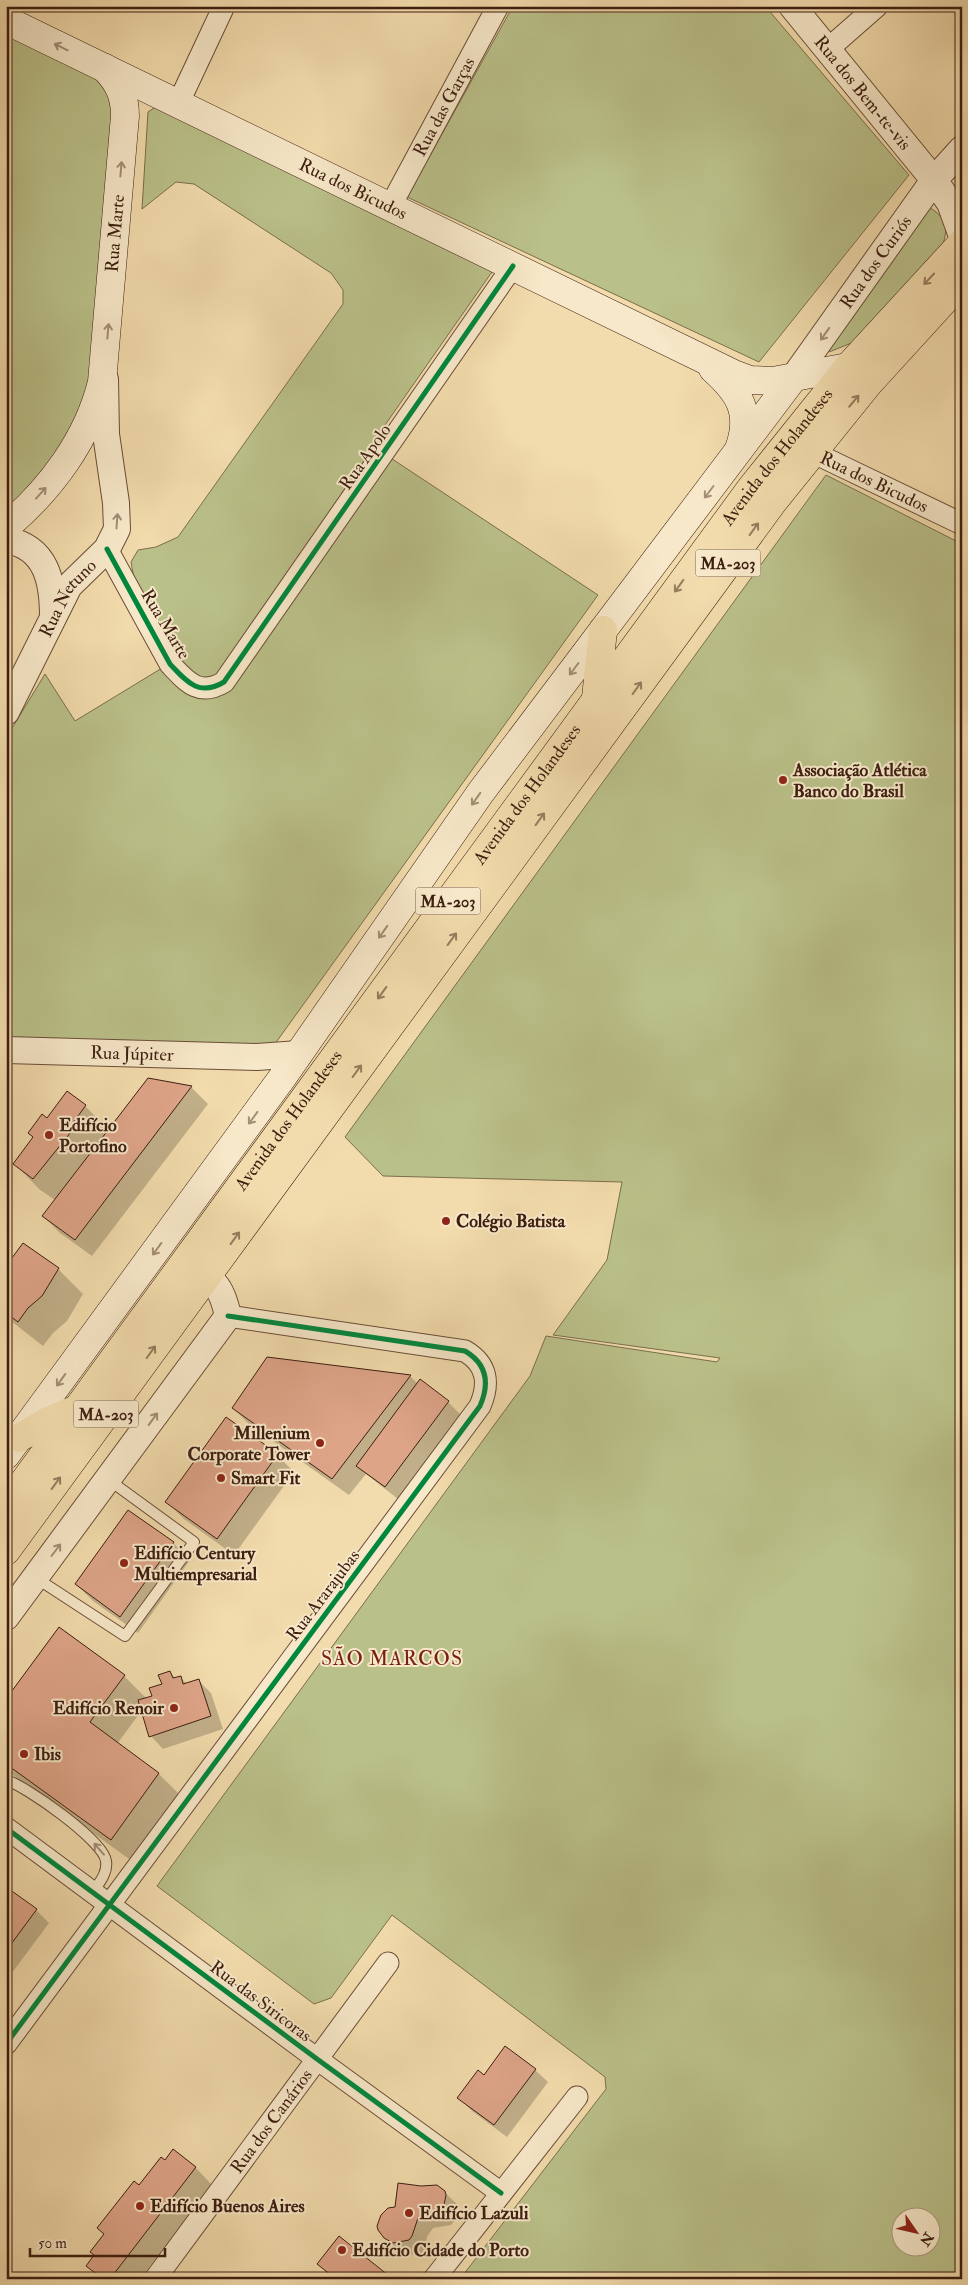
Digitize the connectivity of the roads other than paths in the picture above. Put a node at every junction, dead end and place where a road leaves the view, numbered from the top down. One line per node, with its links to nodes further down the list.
1 (224, 6): 8 (street)
2 (498, 6): 13 (street, Rua das Garças)
3 (792, 6): 6 (street, Rua dos Bem-te-vis)
4 (877, 6): 6 (street)
5 (6, 20): 7 (main road, Rua dos Bicudos, one-way to 5)
6 (828, 49): 11 (street, Rua dos Bem-te-vis)
7 (105, 68): 8 (main road, Rua dos Bicudos); 9 (main road, Rua Marte)
8 (167, 98): 9 (main road); 13 (main road, Rua dos Bicudos)
9 (125, 116): 19 (main road, Rua Marte, one-way to 9)
10 (962, 149): 11 (street, Rua dos Curiós)
11 (934, 180): 12 (street, Rua dos Bem-te-vis); 14 (street, Rua dos Bem-te-vis); 21 (street, Rua dos Curiós, one-way to 21)
12 (962, 194)
13 (390, 207): 16 (main road, Rua dos Bicudos)
14 (962, 236)
15 (962, 244): 20 (main road, Avenida dos Holandeses / MA-203, one-way to 20)
16 (513, 266): 18 (main road, Rua dos Bicudos); 32 (street, Rua Apolo)
17 (962, 281): 22 (main road, Avenida dos Holandeses / MA-203, one-way to 17)
18 (701, 358): 21 (main road, Rua dos Bicudos); 23 (main road, Rua dos Bicudos)
19 (105, 366): 25 (main road, Rua Marte, one-way to 19); 27 (street, Rua Netuno, one-way to 19)
20 (848, 367): 21 (main road, Rua dos Bicudos); 33 (main road, Avenida dos Holandeses / MA-203, one-way to 33)
21 (794, 377): 23 (main road, Avenida dos Holandeses)
22 (812, 452): 24 (street, Rua dos Bicudos); 40 (main road, Avenida dos Holandeses / MA-203, one-way to 22)
23 (738, 453): 31 (main road, Avenida dos Holandeses, one-way to 31)
24 (962, 524)
25 (6, 527)
26 (6, 540): 28 (street)
27 (107, 549): 29 (street, Rua Netuno); 32 (street, Rua Marte)
28 (35, 555): 29 (street); 30 (street)
29 (88, 567): 30 (street, Rua Netuno)
30 (53, 618): 34 (street, Rua Netuno)
31 (603, 630): 33 (main road); 36 (main road, Avenida dos Holandeses, one-way to 36)
32 (238, 662)
33 (596, 699): 39 (main road, Avenida dos Holandeses / MA-203, one-way to 39)
34 (6, 712)
35 (6, 1050): 37 (street, Rua Júpiter)
36 (299, 1054): 37 (street, Rua Júpiter); 38 (main road, Avenida dos Holandeses)
37 (257, 1057): 38 (street)
38 (282, 1078): 39 (street); 45 (main road, Avenida dos Holandeses, one-way to 45)
39 (301, 1104): 40 (street); 41 (main road, Avenida dos Holandeses / MA-203)
40 (328, 1110): 42 (main road, Avenida dos Holandeses / MA-203, one-way to 40)
41 (179, 1270): 42 (street); 44 (main road, Avenida dos Holandeses / MA-203)
42 (206, 1277): 43 (street); 48 (main road, Avenida dos Holandeses / MA-203, one-way to 42)
43 (228, 1316): 46 (street, one-way to 43); 53 (street, Rua Ararajubas)
44 (78, 1408): 45 (main road); 47 (main road, Avenida dos Holandeses / MA-203)
45 (13, 1447)
46 (108, 1480): 49 (street, one-way to 46); 49 (lane)
47 (6, 1506)
48 (6, 1551)
49 (36, 1578): 50 (street)
50 (6, 1617)
51 (6, 1780): 53 (lane, one-way to 51)
52 (6, 1828): 53 (street, Rua das Siricoras)
53 (101, 1899): 55 (street, Rua Ararajubas); 56 (street, Rua das Siricoras)
54 (388, 1963): 56 (street, Rua dos Canários)
55 (6, 2044)
56 (317, 2059): 58 (street, Rua das Siricoras); 59 (street, Rua dos Canários)
57 (576, 2097): 58 (street)
58 (501, 2193): 60 (street)
59 (155, 2279)
60 (434, 2279)

